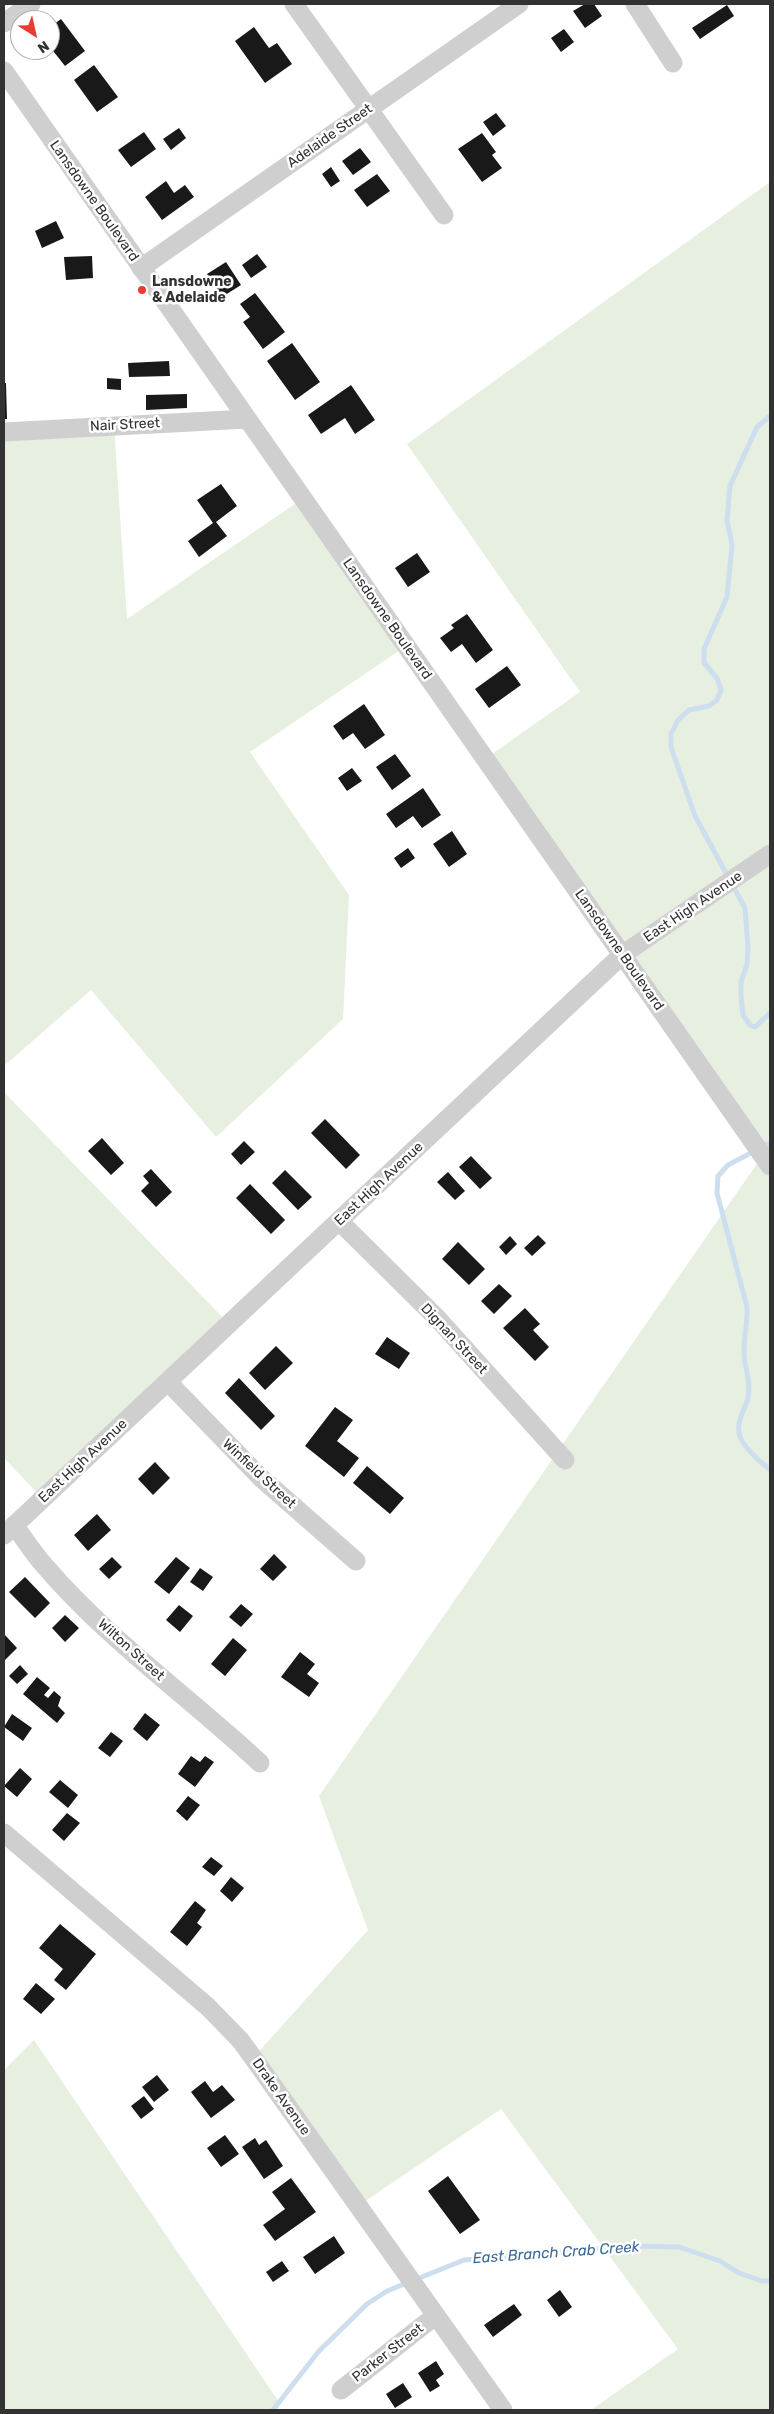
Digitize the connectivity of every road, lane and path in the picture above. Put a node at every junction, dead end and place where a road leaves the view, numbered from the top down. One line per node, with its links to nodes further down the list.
1 (31, 4): 5 (street)
2 (294, 4): 8 (street)
3 (519, 4): 8 (street, Adelaide Street)
4 (635, 4): 6 (street)
5 (4, 23)
6 (673, 63)
7 (4, 72): 10 (street, Lansdowne Boulevard)
8 (368, 110): 9 (street); 10 (street, Adelaide Street)
9 (444, 215)
10 (141, 268): 11 (street, Lansdowne Boulevard)
11 (247, 419): 12 (street, Nair Street); 14 (street, Lansdowne Boulevard)
12 (4, 432)
13 (770, 854): 14 (street, East High Avenue)
14 (622, 955): 15 (street, Lansdowne Boulevard); 16 (street, East High Avenue)
15 (770, 1166)
16 (339, 1221): 17 (street, East High Avenue); 18 (street, Dignan Street)
17 (168, 1382): 19 (street, East High Avenue); 20 (street, Winfield Street)
18 (565, 1460)
19 (9, 1530): 21 (street, Wilton Street)
20 (356, 1561)
21 (260, 1763)
22 (4, 1833): 23 (street, Drake Avenue)
23 (431, 2311): 24 (street, Parker Street); 25 (street, Drake Avenue)
24 (342, 2390)
25 (503, 2410)

